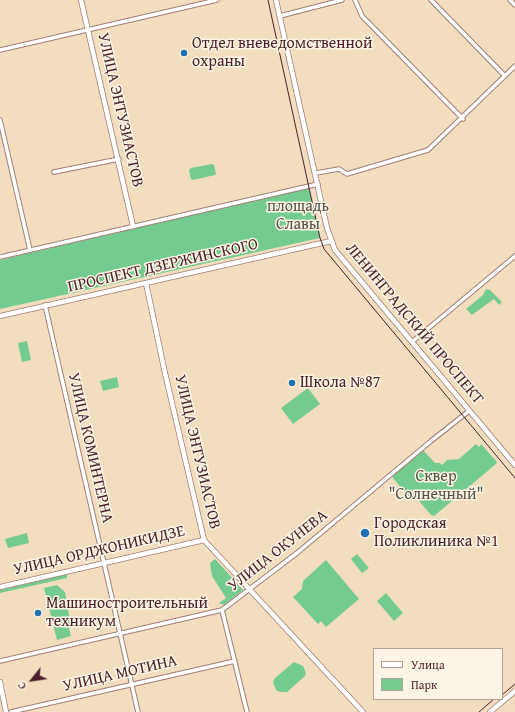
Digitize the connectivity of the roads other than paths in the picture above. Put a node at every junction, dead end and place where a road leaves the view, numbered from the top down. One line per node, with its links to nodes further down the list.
1 (81, 0): 8 (street, УЛИЦА ЭНТУЗИАСТОВ)
2 (217, 0): 8 (street)
3 (276, 0): 7 (street, ЛЕНИНГРАДСКИЙ ПРОСПЕКТ)
4 (342, 0): 7 (street)
5 (355, 0): 12 (street)
6 (431, 0): 11 (street)
7 (280, 16): 16 (street, ЛЕНИНГРАДСКИЙ ПРОСПЕКТ)
8 (88, 30): 9 (street); 14 (street, УЛИЦА ЭНТУЗИАСТОВ)
9 (0, 50)
10 (515, 66): 11 (street)
11 (505, 76): 12 (street)
12 (462, 119): 16 (street)
13 (0, 120): 20 (street)
14 (119, 159): 15 (street); 18 (street, УЛИЦА ЭНТУЗИАСТОВ)
15 (54, 172)
16 (316, 172): 17 (street, ЛЕНИНГРАДСКИЙ ПРОСПЕКТ)
17 (318, 184): 18 (street); 19 (street, ЛЕНИНГРАДСКИЙ ПРОСПЕКТ)
18 (133, 226): 20 (street)
19 (331, 241): 23 (street, ПРОСПЕКТ ДЗЕРЖИНСКОГО); 26 (street, ЛЕНИНГРАДСКИЙ ПРОСПЕКТ)
20 (30, 250): 22 (street)
21 (515, 256): 26 (street)
22 (0, 257)
23 (146, 283): 24 (street, ПРОСПЕКТ ДЗЕРЖИНСКОГО); 29 (street, УЛИЦА ЭНТУЗИАСТОВ)
24 (45, 306): 25 (street, ПРОСПЕКТ ДЗЕРЖИНСКОГО); 30 (street, УЛИЦА КОМИНТЕРНА)
25 (0, 316)
26 (412, 342): 27 (street, ЛЕНИНГРАДСКИЙ ПРОСПЕКТ)
27 (469, 411): 28 (street, ЛЕНИНГРАДСКИЙ ПРОСПЕКТ); 32 (street, УЛИЦА ОКУНЕВА)
28 (515, 465)
29 (204, 540): 30 (street, УЛИЦА ОРДЖОНИКИДЗЕ); 32 (street, УЛИЦА ЭНТУЗИАСТОВ)
30 (103, 564): 31 (street, УЛИЦА ОРДЖОНИКИДЗЕ); 34 (street, УЛИЦА КОМИНТЕРНА)
31 (0, 587)
32 (250, 590): 33 (street, УЛИЦА ОКУНЕВА); 44 (street, УЛИЦА ЭНТУЗИАСТОВ)
33 (222, 610): 34 (street, УЛИЦА ОКУНЕВА); 36 (street)
34 (119, 633): 35 (street, УЛИЦА ОКУНЕВА); 38 (street, УЛИЦА КОМИНТЕРНА)
35 (0, 661)
36 (235, 661): 38 (street, УЛИЦА МОТИНА); 43 (street)
37 (0, 682): 40 (street)
38 (131, 684): 41 (street, УЛИЦА МОТИНА); 42 (street, УЛИЦА КОМИНТЕРНА)
39 (515, 692): 45 (street)
40 (6, 712)
41 (11, 712)
42 (138, 712)
43 (246, 712)
44 (363, 712)
45 (490, 712)

